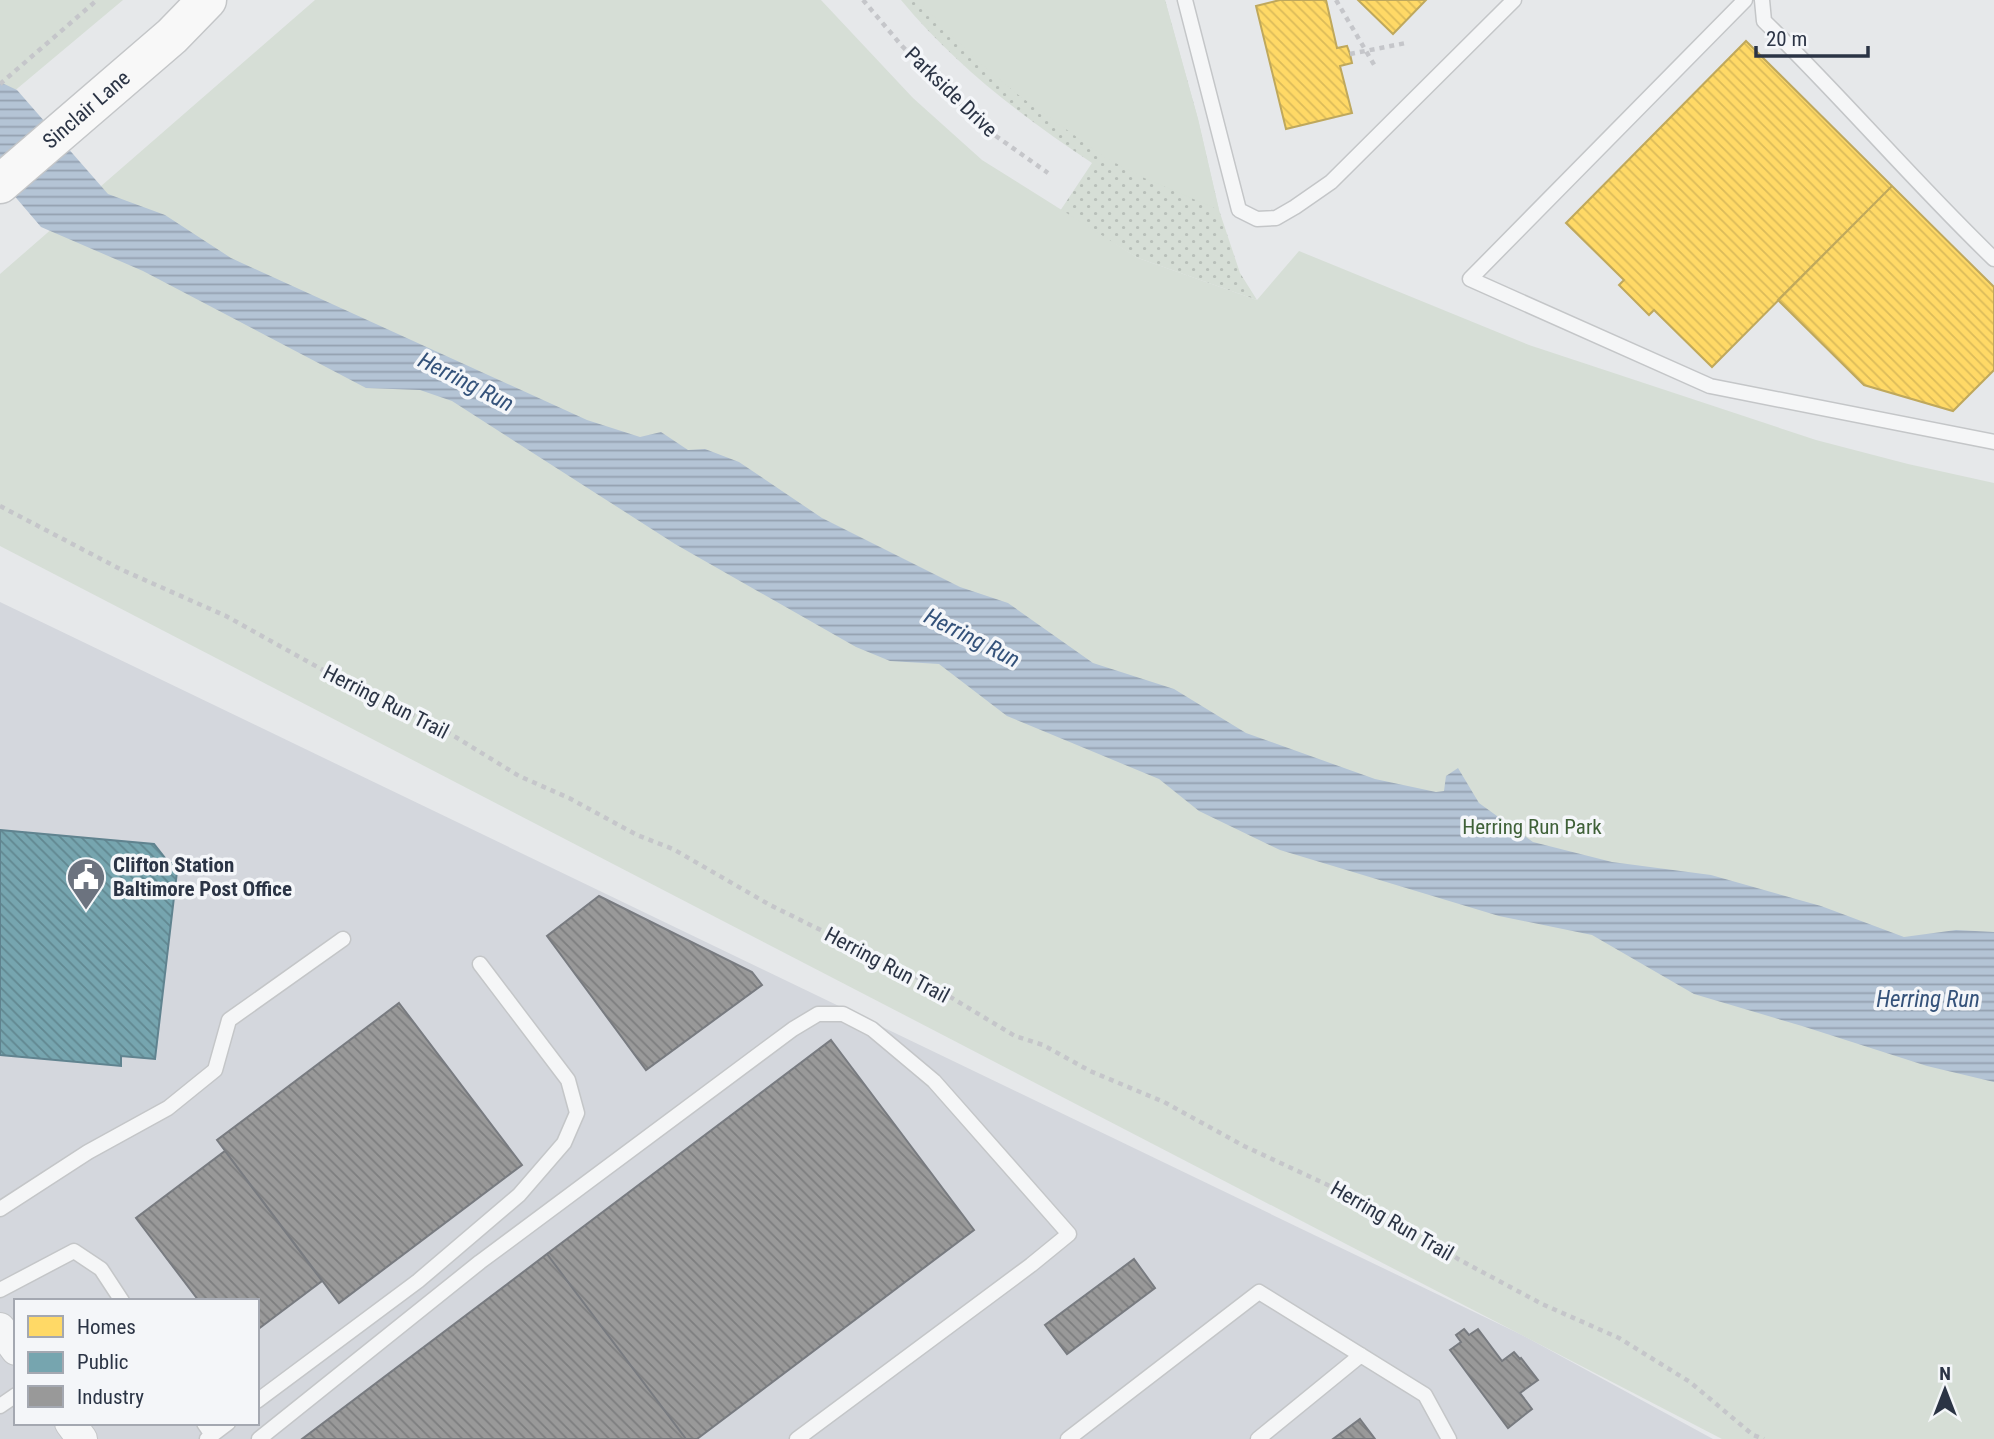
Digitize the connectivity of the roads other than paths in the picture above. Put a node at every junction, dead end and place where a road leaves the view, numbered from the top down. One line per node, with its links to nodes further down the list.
1 (207, 0): 7 (main road, Sinclair Lane)
2 (227, 0): 7 (main road, Sinclair Lane)
3 (1185, 0): 4 (lane)
4 (1514, 0)
5 (1745, 0): 10 (lane)
6 (1762, 0): 9 (lane)
7 (172, 36): 8 (main road, Sinclair Lane)
8 (0, 184)
9 (1994, 259)
10 (1994, 442)
11 (344, 939): 13 (lane)
12 (480, 964): 19 (lane)
13 (0, 1209)
14 (0, 1290): 15 (lane)
15 (121, 1299)
16 (0, 1328): 17 (street)
17 (14, 1347)
18 (1361, 1355): 24 (lane); 25 (lane); 26 (lane)
19 (259, 1400)
20 (224, 1425): 21 (lane)
21 (207, 1433)
22 (258, 1439): 23 (lane)
23 (797, 1439)
24 (1068, 1439)
25 (1258, 1439)
26 (1449, 1439)

